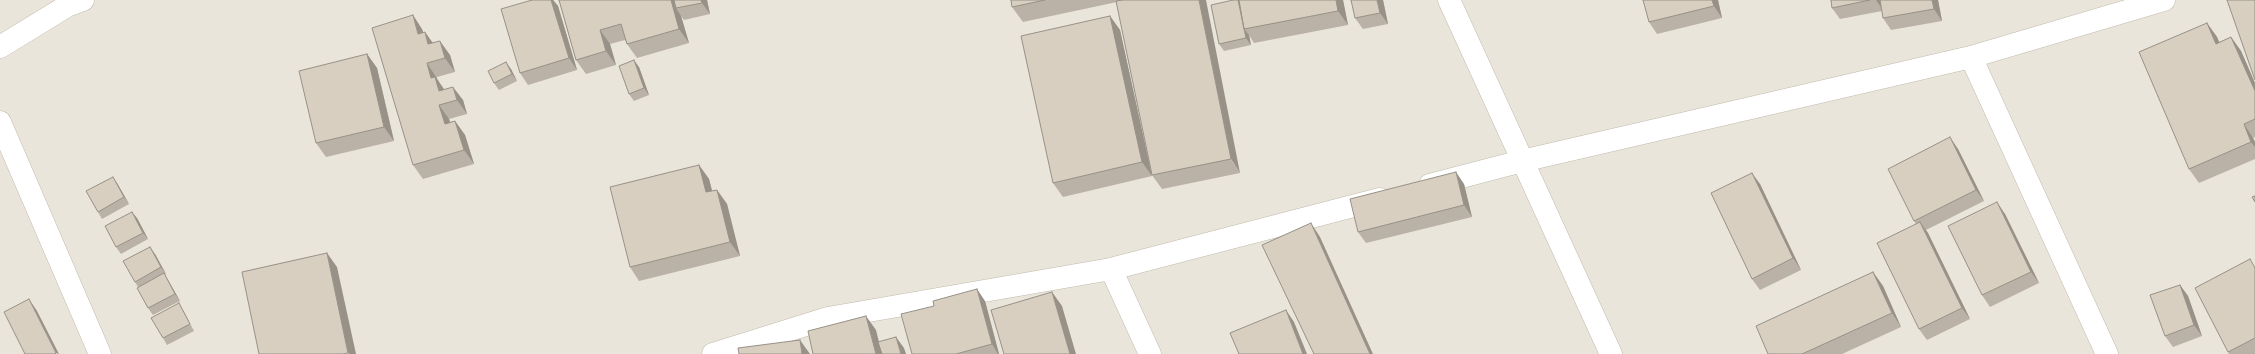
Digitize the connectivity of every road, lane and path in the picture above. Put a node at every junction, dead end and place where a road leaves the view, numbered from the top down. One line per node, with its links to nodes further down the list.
1 (83, 0): 4 (street)
2 (1449, 0): 7 (street)
3 (2164, 0): 5 (street)
4 (0, 47)
5 (1971, 57): 7 (street); 13 (street)
6 (0, 122): 9 (street)
7 (1522, 161): 8 (street); 12 (street)
8 (1111, 269): 10 (street); 11 (street)
9 (100, 354)
10 (713, 354)
11 (1150, 354)
12 (1611, 354)
13 (2107, 354)

